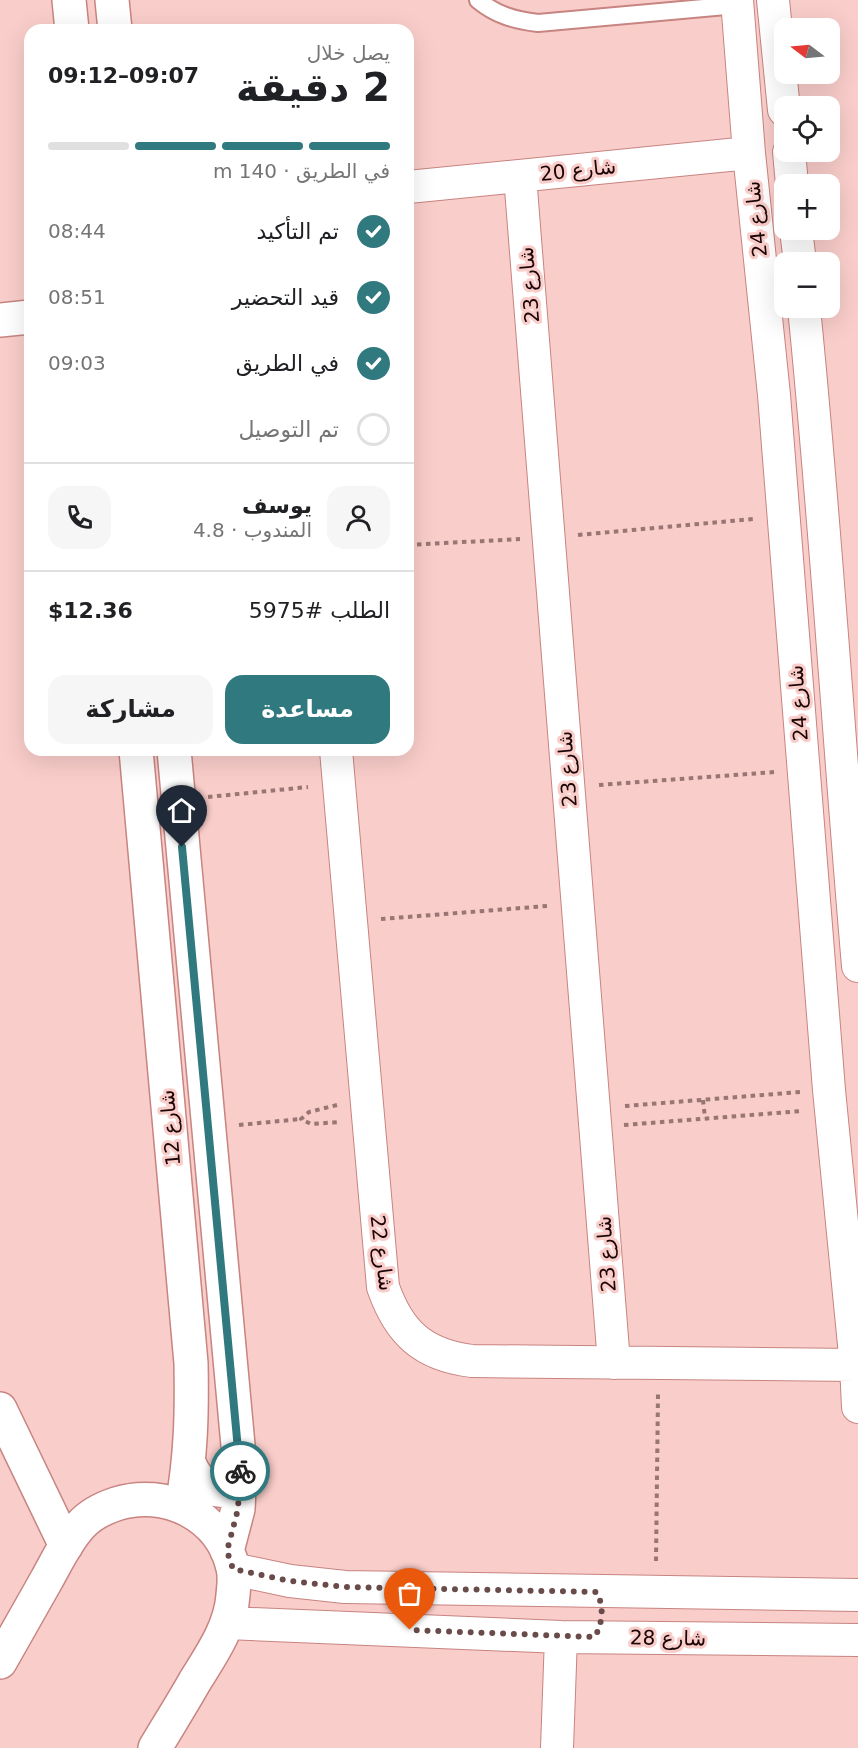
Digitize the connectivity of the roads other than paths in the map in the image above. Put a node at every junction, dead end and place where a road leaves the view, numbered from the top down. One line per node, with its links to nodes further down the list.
1 (69, 0): 6 (street)
2 (112, 0): 7 (street)
3 (478, 0): 5 (lane)
4 (773, 0): 8 (street)
5 (737, 2): 9 (street, شارع 24)
6 (71, 24)
7 (114, 24)
8 (783, 96)
9 (749, 153): 10 (street, شارع 20); 16 (street, شارع 24)
10 (520, 176): 11 (street, شارع 20); 23 (street, شارع 23)
11 (414, 186)
12 (24, 318): 14 (street)
13 (805, 318): 15 (street, شارع 24)
14 (0, 320)
15 (813, 391): 16 (street); 20 (street, شارع 24)
16 (774, 395): 21 (street, شارع 24)
17 (137, 756): 27 (street, شارع 12)
18 (174, 756): 28 (street, شارع 12)
19 (337, 756): 23 (street, شارع 22)
20 (841, 768): 21 (street); 22 (street, شارع 24)
21 (803, 770): 24 (street, شارع 24)
22 (858, 966)
23 (614, 1363): 24 (street, شارع 22)
24 (856, 1365): 25 (street, شارع 24)
25 (858, 1407)
26 (0, 1409): 30 (street)
27 (190, 1465): 28 (street); 29 (street, شارع 12)
28 (240, 1488): 31 (street, شارع 12)
29 (182, 1506): 30 (street); 31 (street)
30 (66, 1545): 40 (street)
31 (230, 1560): 32 (street); 35 (street, شارع 12)
32 (527, 1591): 33 (street); 36 (street)
33 (597, 1592): 34 (street); 38 (street)
34 (858, 1595)
35 (227, 1623): 36 (street, شارع 28); 41 (street, شارع 12)
36 (524, 1634): 37 (street, شارع 28)
37 (561, 1637): 38 (street, شارع 28); 42 (street)
38 (595, 1637): 39 (street, شارع 28)
39 (858, 1640)
40 (0, 1662)
41 (155, 1748)
42 (557, 1748)

